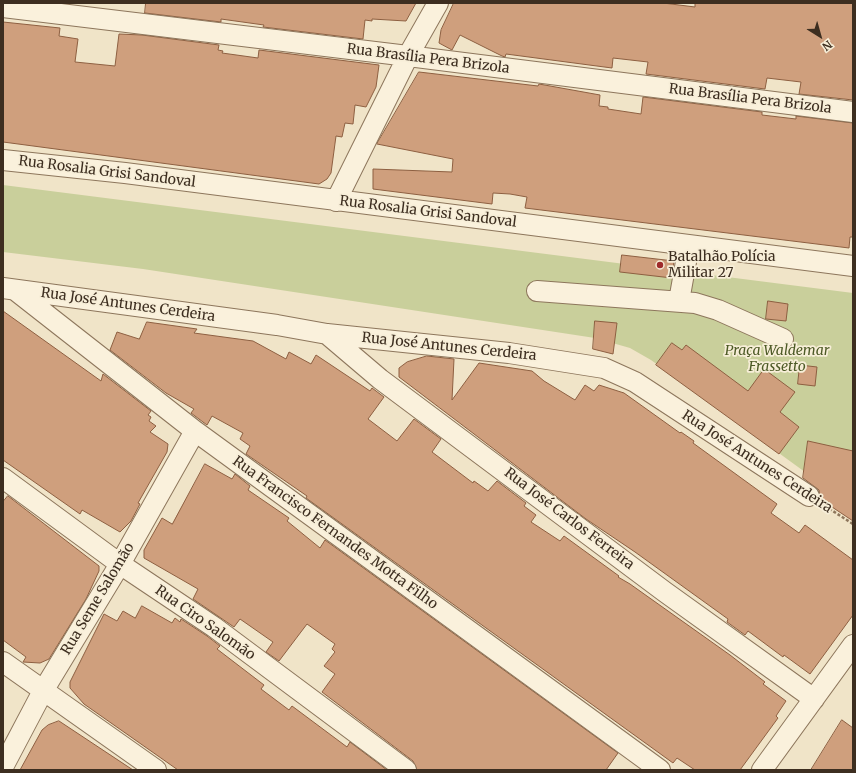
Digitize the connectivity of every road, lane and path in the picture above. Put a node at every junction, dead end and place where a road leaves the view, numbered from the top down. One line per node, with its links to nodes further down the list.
1 (438, 3): 3 (street)
2 (3, 7): 3 (street, Rua Brasília Pera Brizola)
3 (408, 56): 4 (street, Rua Brasília Pera Brizola); 6 (street)
4 (853, 112)
5 (3, 160): 6 (street, Rua Rosalia Grisi Sandoval)
6 (336, 201): 7 (street, Rua Rosalia Grisi Sandoval)
7 (689, 245): 8 (street, Rua Rosalia Grisi Sandoval); 11 (street)
8 (853, 266)
9 (9, 289): 12 (street, Rua José Antunes Cerdeira); 14 (street, Rua Francisco Fernandes Motta Filho)
10 (537, 291): 11 (street)
11 (679, 301): 13 (street)
12 (327, 334): 16 (street, Rua José Antunes Cerdeira); 22 (street, Rua José Carlos Ferreira)
13 (782, 339)
14 (195, 431): 18 (street, Rua Seme Salomão); 26 (street, Rua Francisco Fernandes Motta Filho)
15 (3, 478): 18 (street, Rua Ciro Salomão)
16 (809, 496): 17 (path, Rua José Antunes Cerdeira)
17 (853, 524)
18 (120, 564): 21 (street, Rua Seme Salomão); 25 (street, Rua Ciro Salomão)
19 (853, 645): 22 (street)
20 (3, 662): 21 (street)
21 (43, 691): 23 (street, Rua Seme Salomão); 24 (street)
22 (814, 699): 27 (street)
23 (3, 767)
24 (156, 770)
25 (406, 770)
26 (660, 770)
27 (762, 770)

